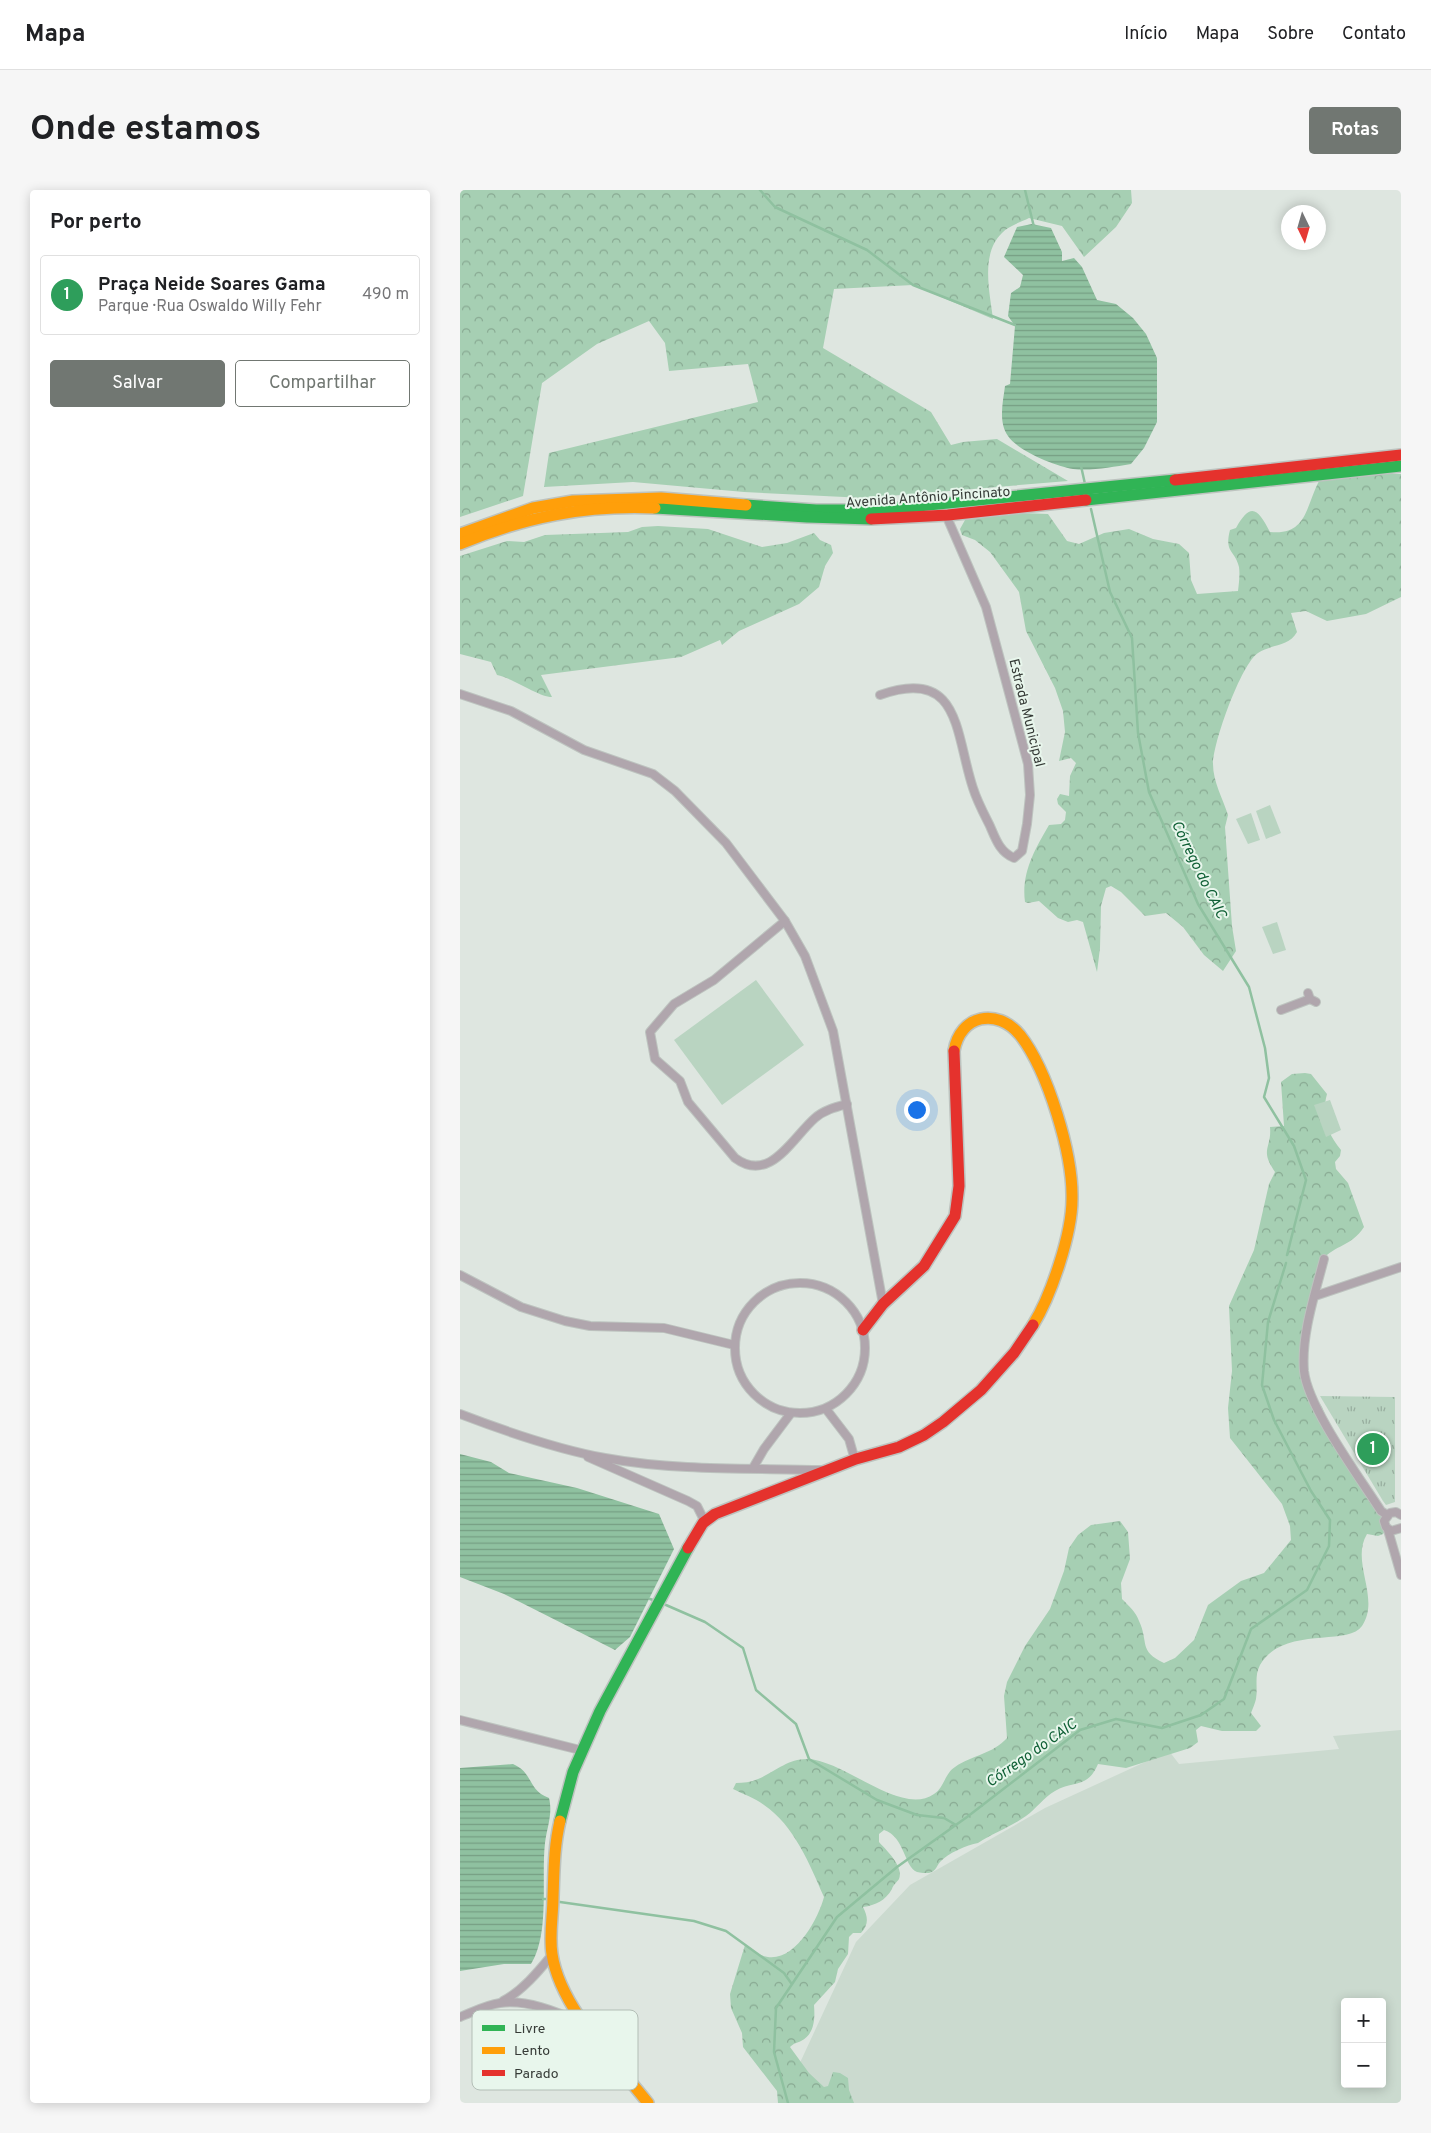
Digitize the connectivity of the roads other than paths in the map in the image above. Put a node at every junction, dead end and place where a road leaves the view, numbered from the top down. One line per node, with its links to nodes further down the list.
1 (1401, 455): 4 (main road, Avenida Antônio Pincinato)
2 (1401, 466): 3 (main road, Avenida Antônio Pincinato)
3 (946, 515): 5 (main road, Avenida Antônio Pincinato); 7 (street, Estrada Municipal)
4 (460, 534)
5 (460, 544)
6 (460, 694): 8 (street)
7 (880, 695)
8 (785, 921): 11 (street); 11 (street)
9 (1311, 998): 10 (street)
10 (1282, 1010)
11 (847, 1104): 16 (street)
12 (1324, 1259): 15 (street)
13 (1401, 1267): 15 (street)
14 (460, 1275): 18 (street)
15 (1315, 1296): 27 (street)
16 (883, 1304): 17 (main road); 23 (main road)
17 (863, 1330): 18 (street); 19 (street)
18 (734, 1346): 20 (street)
19 (826, 1408): 20 (street); 23 (street)
20 (791, 1413): 24 (street)
21 (460, 1414): 22 (street)
22 (566, 1448): 24 (street); 28 (street)
23 (854, 1460): 25 (main road)
24 (753, 1468): 25 (street)
25 (829, 1470): 28 (main road)
26 (1400, 1513): 27 (street)
27 (1387, 1515): 30 (street)
28 (704, 1520): 33 (main road)
29 (1401, 1528): 30 (street)
30 (1388, 1530): 31 (street)
31 (1401, 1575)
32 (460, 1720): 33 (street)
33 (580, 1750): 34 (main road)
34 (551, 1956): 35 (street); 38 (main road)
35 (499, 2003): 36 (street); 37 (street)
36 (480, 2010)
37 (551, 2010)
38 (578, 2010)
39 (472, 2013): 40 (street)
40 (460, 2017)
41 (638, 2089): 42 (main road)
42 (648, 2103)

